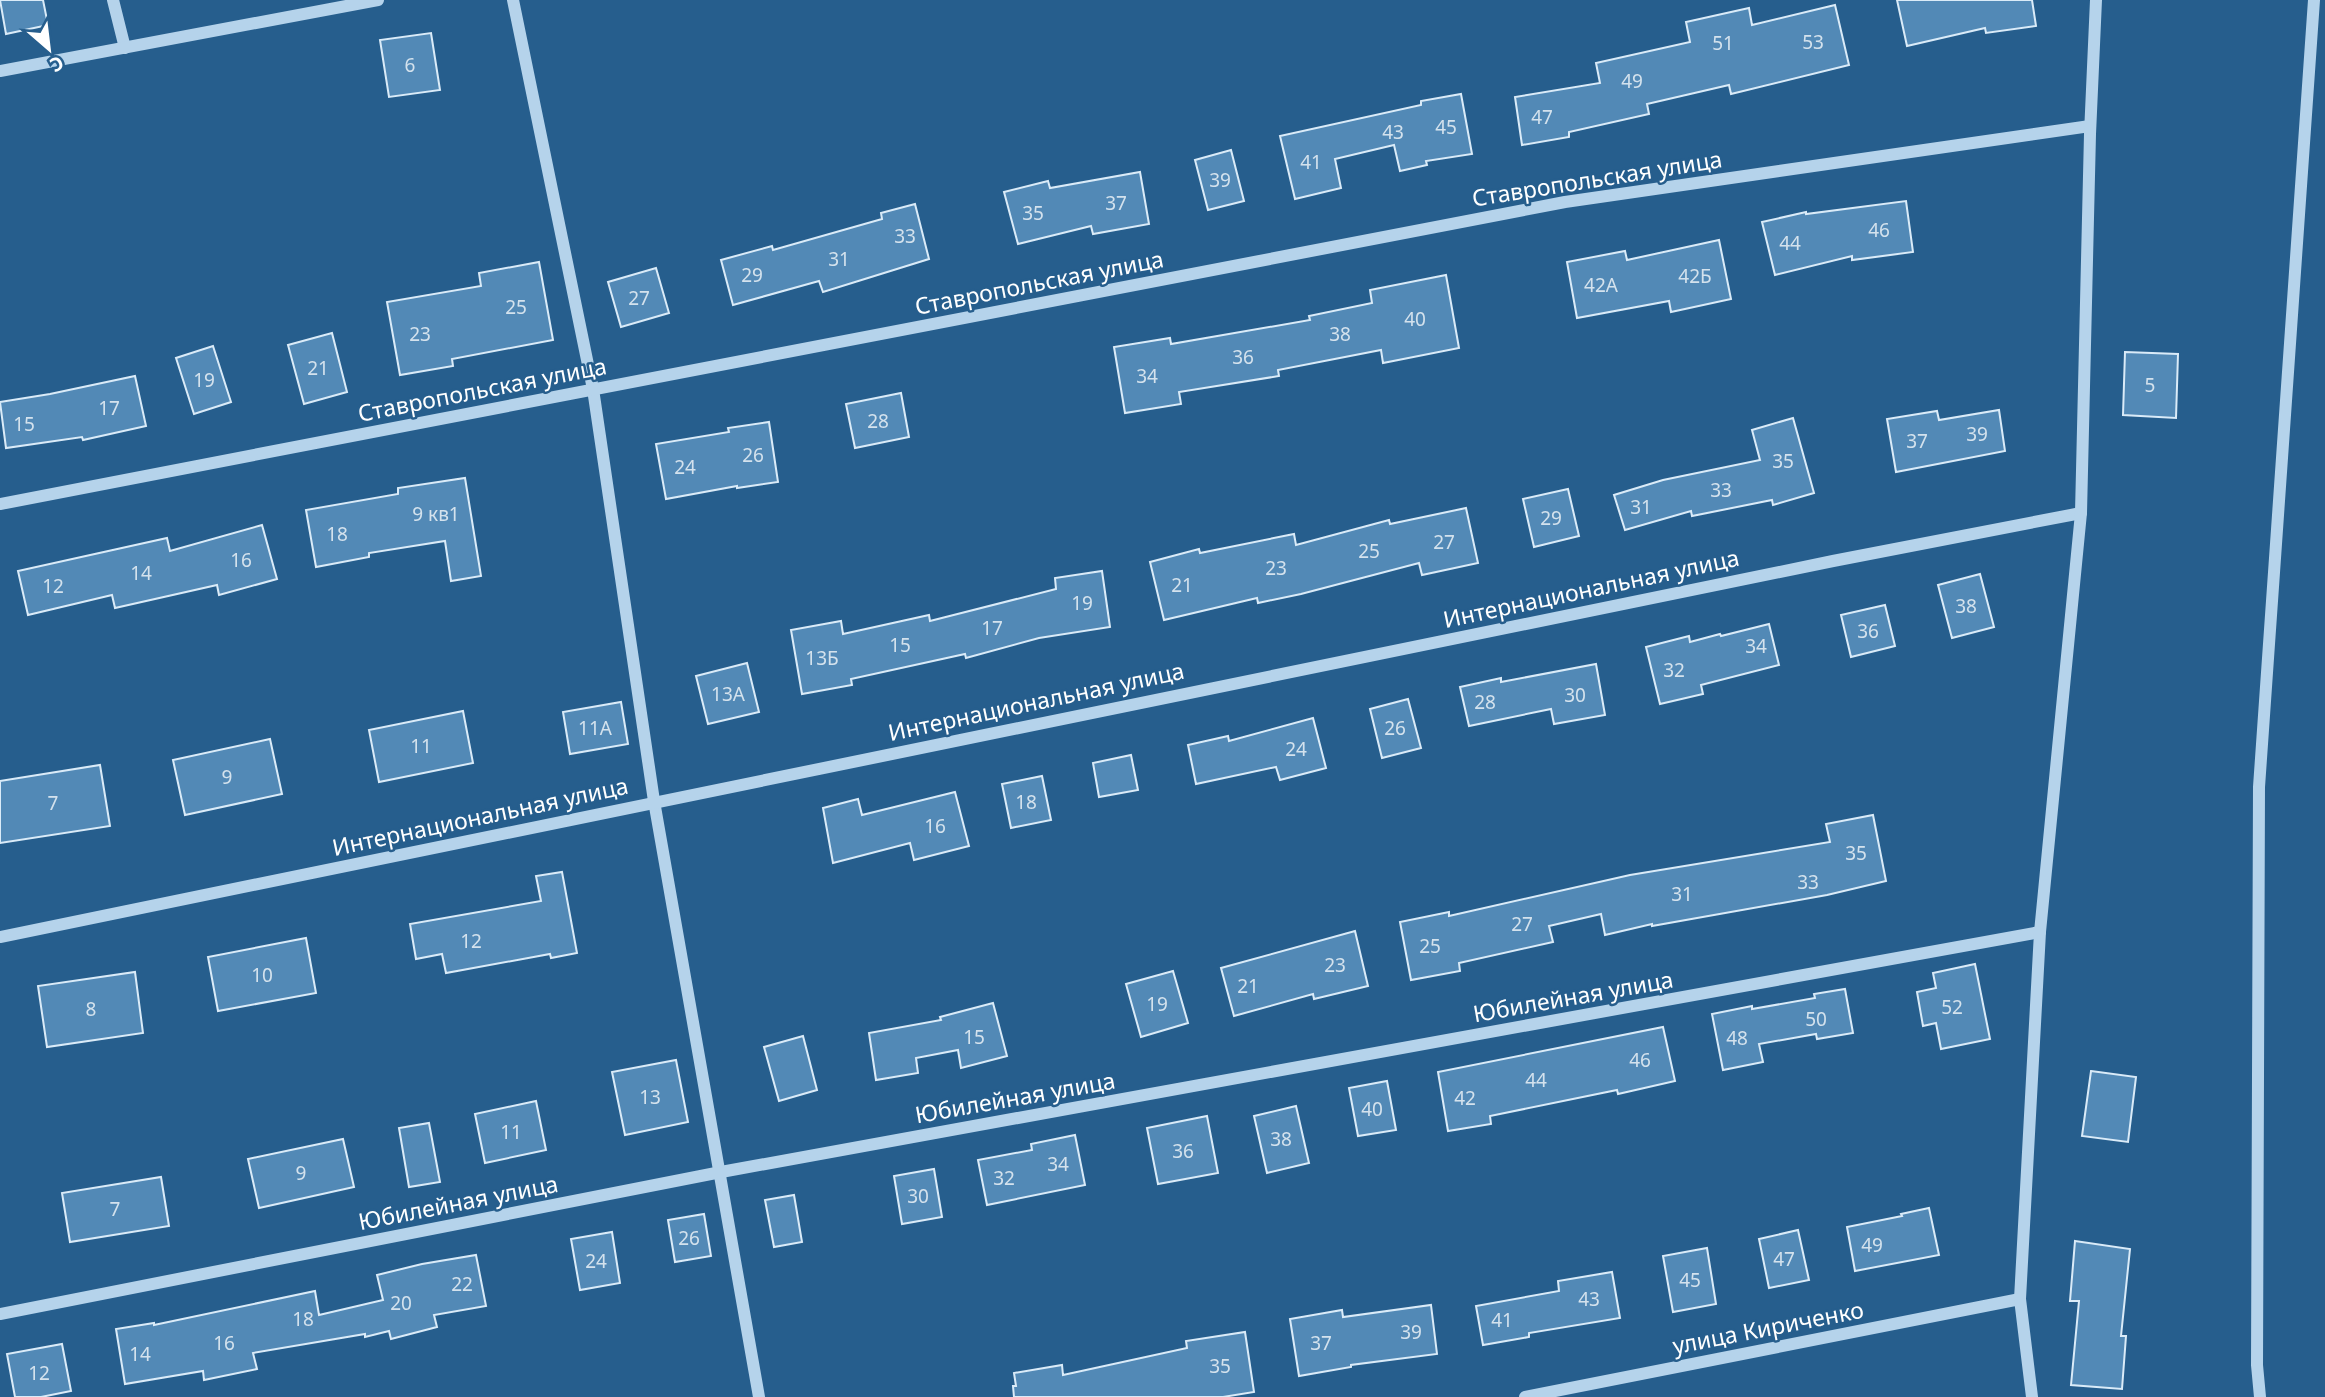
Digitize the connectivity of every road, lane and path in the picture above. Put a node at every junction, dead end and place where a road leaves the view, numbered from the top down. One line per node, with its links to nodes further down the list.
1 (113, 0): 6 (street)
2 (378, 0): 6 (street)
3 (513, 0): 9 (street)
4 (2096, 0): 8 (street)
5 (2314, 0): 21 (street)
6 (125, 48): 7 (street)
7 (0, 71)
8 (2090, 125): 9 (street, Ставропольская улица); 11 (street)
9 (593, 389): 10 (street, Ставропольская улица); 12 (street)
10 (0, 504)
11 (2081, 513): 12 (street, Интернациональная улица); 13 (street)
12 (654, 801): 14 (street, Интернациональная улица); 15 (street)
13 (2040, 932): 15 (street, Юбилейная улица); 16 (street)
14 (0, 937)
15 (720, 1172): 17 (street, Юбилейная улица); 18 (street)
16 (2020, 1299): 19 (street, улица Кириченко); 20 (street)
17 (0, 1314)
18 (759, 1397)
19 (1525, 1397)
20 (2032, 1397)
21 (2260, 1397)

